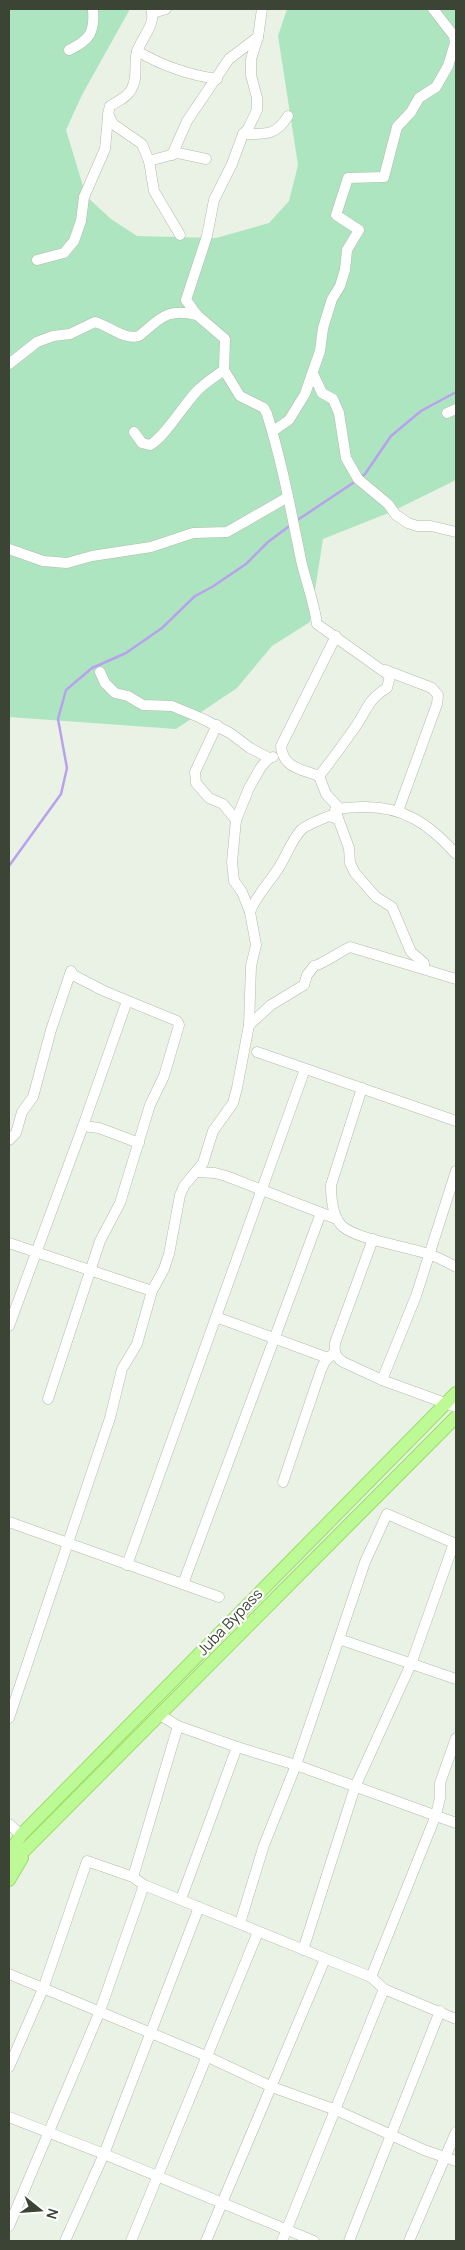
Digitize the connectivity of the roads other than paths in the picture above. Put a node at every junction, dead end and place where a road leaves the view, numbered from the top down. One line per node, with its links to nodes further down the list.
1 (93, 9): 7 (street)
2 (166, 9): 5 (street)
3 (262, 9): 6 (street)
4 (433, 9): 21 (street)
5 (152, 11): 8 (street)
6 (258, 37): 9 (street); 12 (street)
7 (70, 50)
8 (137, 51): 9 (street); 11 (street)
9 (217, 79): 13 (street)
10 (288, 116): 12 (street)
11 (108, 117): 15 (street); 17 (street)
12 (243, 134): 18 (street)
13 (172, 155): 14 (street); 15 (street)
14 (206, 159)
15 (149, 162): 16 (street)
16 (180, 236)
17 (37, 260)
18 (196, 315): 19 (street); 20 (street)
19 (9, 364)
20 (224, 370): 22 (street); 23 (street)
21 (313, 374): 22 (street); 25 (street)
22 (273, 431): 24 (street)
23 (134, 432)
24 (288, 497): 26 (street); 27 (street)
25 (456, 532)
26 (9, 550)
27 (336, 636): 28 (street); 31 (street)
28 (384, 670): 33 (street); 35 (street)
29 (100, 672): 30 (street)
30 (217, 725): 32 (street); 37 (street)
31 (282, 756): 32 (street); 33 (street)
32 (269, 758): 37 (street)
33 (319, 776): 34 (street)
34 (339, 808): 35 (street); 36 (street)
35 (398, 811): 38 (street)
36 (338, 819): 39 (street); 40 (street)
37 (236, 820): 39 (street)
38 (456, 854)
39 (250, 912): 43 (street)
40 (424, 968): 41 (street); 43 (street)
41 (456, 978)
42 (127, 1002): 48 (street); 49 (street); 50 (street)
43 (249, 1025): 52 (street)
44 (257, 1052): 45 (street)
45 (305, 1069): 46 (street); 53 (street)
46 (362, 1088): 47 (street); 55 (street)
47 (456, 1121)
48 (83, 1126): 50 (street); 58 (street)
49 (9, 1140)
50 (139, 1142): 61 (street)
51 (456, 1171): 59 (street)
52 (196, 1172): 53 (street); 62 (street)
53 (262, 1192): 54 (street); 63 (street)
54 (321, 1213): 55 (street); 65 (street)
55 (337, 1219): 56 (street)
56 (374, 1239): 59 (street); 66 (street)
57 (9, 1242): 58 (street)
58 (36, 1252): 61 (street); 64 (street)
59 (430, 1254): 60 (street); 67 (street)
60 (456, 1267)
61 (91, 1270): 62 (street); 69 (street)
62 (152, 1291): 74 (street)
63 (216, 1317): 65 (street); 76 (street)
64 (9, 1326)
65 (274, 1338): 66 (street); 77 (street)
66 (331, 1355): 67 (street); 72 (street)
67 (382, 1380): 70 (street)
68 (456, 1393): 70 (main road, Juba Bypass)
69 (48, 1399)
70 (451, 1405): 92 (main road, Juba Bypass)
71 (456, 1417): 82 (main road, Juba Bypass)
72 (283, 1482)
73 (9, 1522): 74 (street)
74 (68, 1544): 76 (street); 83 (street)
75 (455, 1544): 79 (street); 80 (street)
76 (127, 1565): 77 (street)
77 (183, 1584): 78 (street)
78 (219, 1597)
79 (339, 1639): 80 (street); 87 (street)
80 (411, 1664): 81 (street); 88 (street)
81 (456, 1679)
82 (160, 1715): 84 (street); 94 (main road, Juba Bypass)
83 (9, 1718)
84 (178, 1726): 86 (street); 97 (street)
85 (456, 1738): 89 (street)
86 (236, 1747): 87 (street); 100 (street)
87 (296, 1765): 88 (street); 102 (street)
88 (355, 1787): 89 (street); 104 (street)
89 (436, 1815): 90 (street); 107 (street)
90 (456, 1823)
91 (9, 1824): 92 (street)
92 (21, 1835): 93 (main road); 95 (main road, Juba Bypass)
93 (9, 1846)
94 (28, 1848): 96 (main road, Juba Bypass); 98 (main road, Juba Bypass)
95 (9, 1854)
96 (9, 1866)
97 (133, 1877): 99 (street); 108 (street)
98 (9, 1880)
99 (144, 1885): 100 (street); 110 (street)
100 (181, 1899): 101 (street)
101 (199, 1907): 102 (street); 113 (street)
102 (240, 1923): 103 (street)
103 (258, 1932): 104 (street); 114 (street)
104 (303, 1950): 105 (street)
105 (325, 1958): 107 (street); 116 (street)
106 (9, 1974): 108 (street)
107 (371, 1977): 109 (street)
108 (43, 1989): 110 (street); 115 (street)
109 (384, 1989): 111 (street); 117 (street)
110 (100, 2011): 113 (street); 120 (street)
111 (440, 2011): 112 (street); 121 (street)
112 (456, 2019)
113 (150, 2032): 114 (street); 122 (street)
114 (206, 2056): 116 (street); 125 (street)
115 (9, 2067)
116 (272, 2087): 117 (street); 126 (street)
117 (336, 2110): 121 (street); 128 (street)
118 (9, 2117): 120 (street)
119 (456, 2132): 123 (street)
120 (48, 2133): 122 (street); 127 (street)
121 (390, 2134): 123 (street); 134 (street)
122 (104, 2154): 125 (street); 129 (street)
123 (445, 2157): 124 (street); 135 (street)
124 (456, 2161)
125 (156, 2176): 126 (street); 130 (street)
126 (222, 2203): 128 (street); 131 (street)
127 (9, 2226)
128 (287, 2230): 132 (street); 133 (street)
129 (65, 2241)
130 (131, 2241)
131 (206, 2241)
132 (282, 2241)
133 (314, 2241)
134 (349, 2241)
135 (409, 2241)

